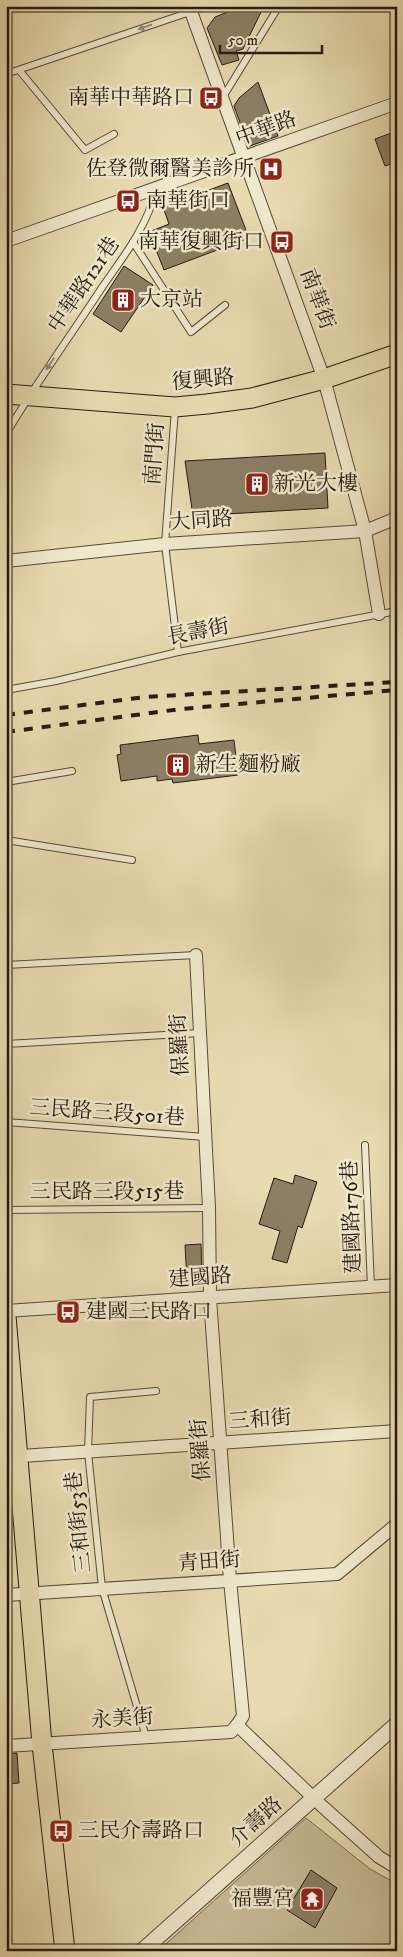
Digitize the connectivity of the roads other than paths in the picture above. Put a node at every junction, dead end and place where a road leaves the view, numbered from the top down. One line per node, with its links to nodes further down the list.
1 (208, 6): 3 (lane)
2 (279, 6): 6 (lane)
3 (190, 9): 4 (lane, one-way to 4); 6 (street, 南華街)
4 (20, 70): 5 (lane); 8 (lane)
5 (6, 74)
6 (223, 97): 9 (street, 南華街)
7 (397, 103): 9 (street, 中華路)
8 (114, 134)
9 (245, 157): 10 (street, 中華路); 15 (street, 南華街)
10 (156, 188): 11 (street, 中華路); 12 (lane, 中華路121巷)
11 (6, 241)
12 (133, 242): 13 (lane); 17 (lane, 中華路121巷, one-way to 17)
13 (225, 305)
14 (397, 354): 15 (main road, 復興路)
15 (324, 379): 18 (main road, 復興路); 21 (street, 南華街)
16 (6, 394): 17 (main road, 復興路)
17 (29, 395): 18 (main road, 復興路); 19 (lane, 中華路121巷)
18 (175, 407): 22 (lane, 南門街)
19 (6, 434)
20 (397, 518): 21 (street, 大同路)
21 (365, 531): 22 (street, 大同路); 25 (street, 南華街)
22 (165, 544): 23 (street, 大同路); 26 (lane, 南門街)
23 (6, 561)
24 (397, 611): 25 (lane, 長壽街)
25 (379, 614): 26 (lane, 長壽街)
26 (178, 652): 27 (lane, 長壽街)
27 (6, 690)
28 (72, 771): 29 (lane)
29 (6, 782)
30 (6, 840): 31 (lane)
31 (132, 860)
32 (196, 955): 33 (lane); 34 (street, 保羅街)
33 (6, 965)
34 (200, 1032): 35 (lane); 37 (street, 保羅街)
35 (6, 1044)
36 (6, 1122): 37 (lane, 三民路三段501巷)
37 (205, 1137): 41 (street, 保羅街)
38 (6, 1140): 40 (lane)
39 (365, 1145): 44 (lane, 建國路176巷)
40 (6, 1172)
41 (209, 1208): 42 (lane, 三民路三段515巷); 45 (street, 保羅街)
42 (6, 1210)
43 (397, 1285): 44 (street, 建國路)
44 (371, 1287): 45 (street, 建國路)
45 (210, 1298): 46 (street, 建國路); 50 (street, 保羅街)
46 (6, 1312)
47 (6, 1316): 52 (main road)
48 (156, 1390): 51 (lane, 三和街53巷)
49 (397, 1431): 50 (street, 三和街)
50 (220, 1443): 51 (street, 三和街); 54 (street, 保羅街)
51 (88, 1452): 52 (street, 三和街); 55 (lane, 三和街53巷)
52 (12, 1456): 56 (main road)
53 (397, 1524): 54 (street, 青田街)
54 (230, 1580): 55 (street, 青田街); 58 (street, 保羅街)
55 (102, 1588): 56 (street, 青田街); 60 (lane, 三和街53巷)
56 (29, 1593): 57 (street, 青田街); 61 (main road)
57 (6, 1594)
58 (237, 1724): 60 (street, 永美街); 63 (street)
59 (397, 1724): 63 (street, 介壽路)
60 (146, 1737): 61 (street, 永美街)
61 (42, 1744): 62 (street, 永美街); 65 (main road)
62 (6, 1746)
63 (314, 1799): 64 (street); 66 (street, 介壽路)
64 (397, 1868)
65 (65, 1951)
66 (142, 1951)

